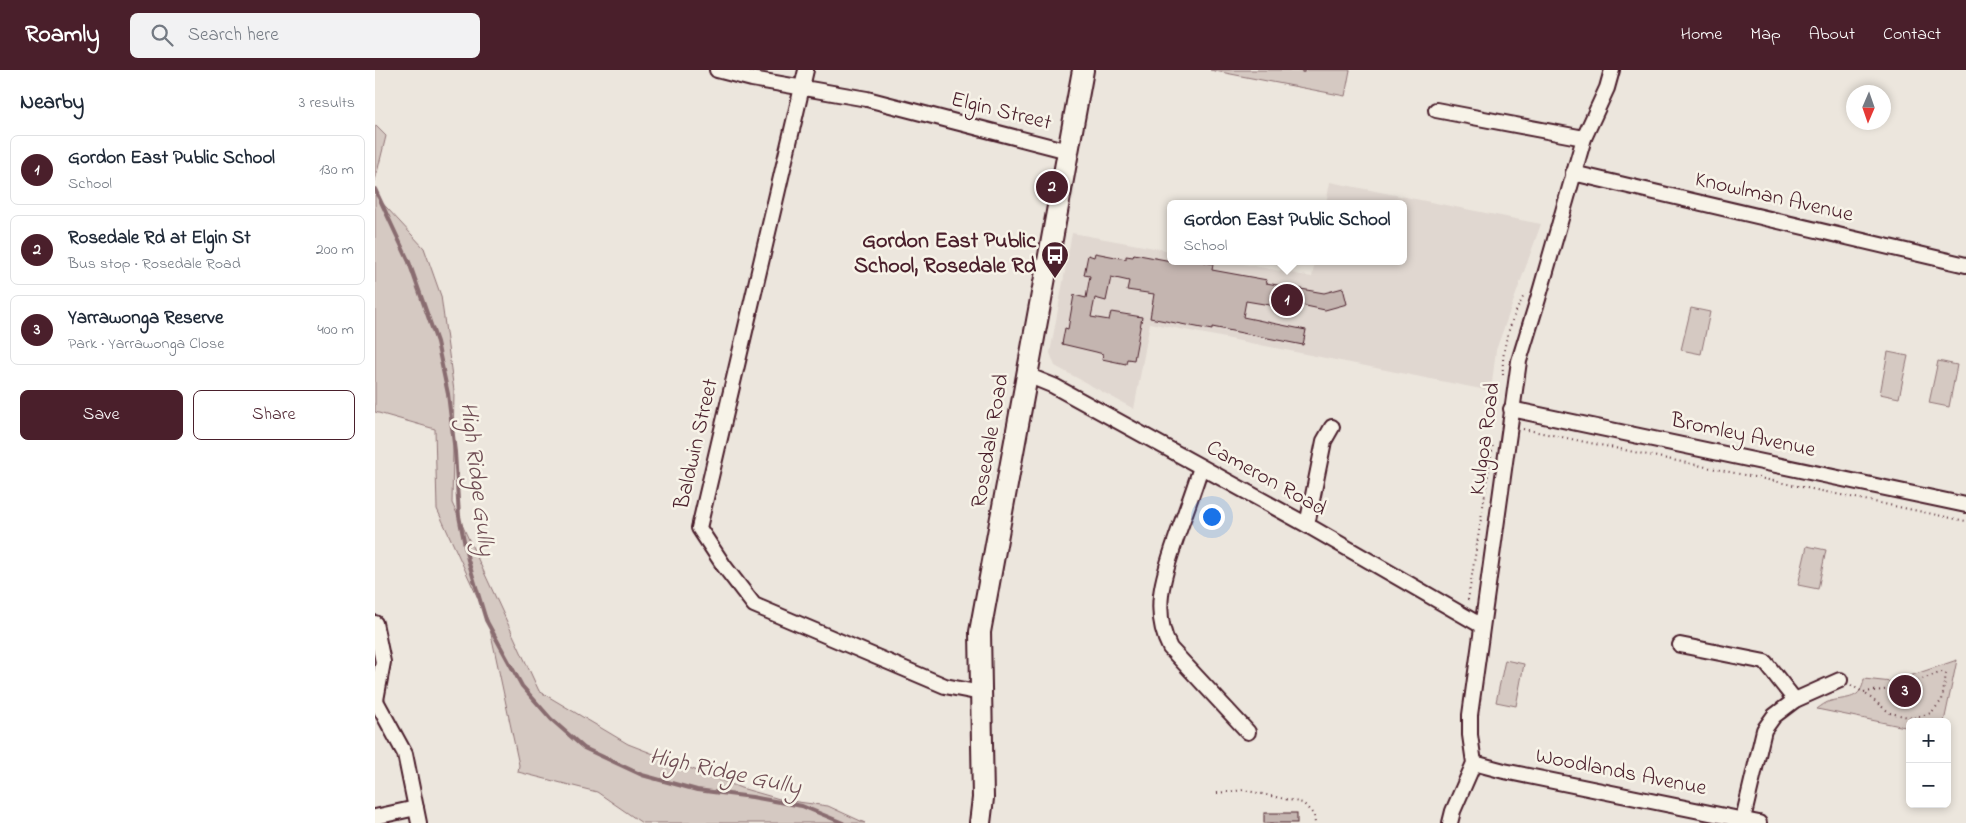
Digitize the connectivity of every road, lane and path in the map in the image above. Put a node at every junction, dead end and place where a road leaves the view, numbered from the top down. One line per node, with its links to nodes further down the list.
1 (717, 70): 5 (street, Elgin Street)
2 (806, 70): 5 (street, Baldwin Street)
3 (1083, 70): 8 (street, Rosedale Road)
4 (1613, 70): 7 (street, Kulgoa Road)
5 (802, 88): 8 (street, Elgin Street); 24 (street, Baldwin Street)
6 (1435, 110): 7 (street)
7 (1584, 138): 9 (street, Kulgoa Road)
8 (1068, 151): 11 (street, Rosedale Road)
9 (1573, 173): 10 (street, Knowlman Avenue); 12 (street, Kulgoa Road)
10 (1966, 265)
11 (1027, 375): 15 (street, Cameron Road); 24 (street, Rosedale Road)
12 (1511, 409): 16 (street, Bromley Avenue); 20 (street, Kulgoa Road)
13 (1332, 427): 18 (street)
14 (1517, 427): 17 (path)
15 (1201, 467): 18 (street, Cameron Road); 27 (street)
16 (1966, 505)
17 (1966, 521)
18 (1307, 525): 20 (street, Cameron Road)
19 (375, 622): 25 (street)
20 (1482, 626): 28 (street, Kulgoa Road)
21 (1680, 644): 26 (street)
22 (1840, 680): 23 (path); 26 (street)
23 (1863, 692): 23 (path)
24 (981, 693): 34 (street, Rosedale Road)
25 (376, 700): 30 (street)
26 (1795, 700): 32 (street)
27 (1248, 732)
28 (1474, 763): 32 (street, Woodlands Avenue); 36 (street)
29 (1217, 793): 35 (path)
30 (416, 808): 31 (street); 33 (street)
31 (375, 817)
32 (1743, 819): 37 (street, Woodlands Avenue)
33 (419, 823)
34 (980, 823)
35 (1315, 823)
36 (1450, 823)
37 (1759, 823)

